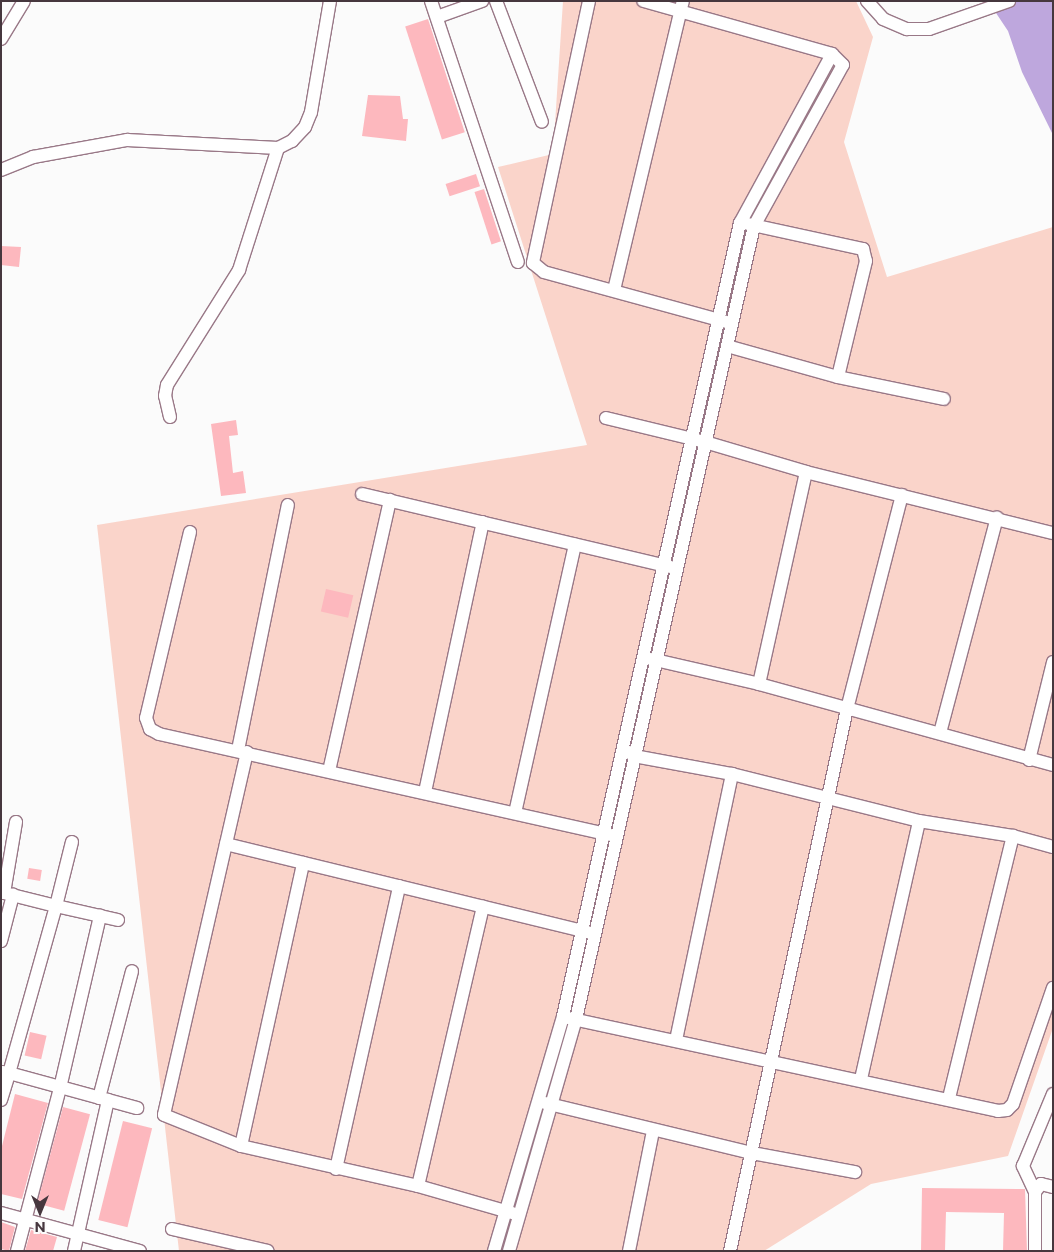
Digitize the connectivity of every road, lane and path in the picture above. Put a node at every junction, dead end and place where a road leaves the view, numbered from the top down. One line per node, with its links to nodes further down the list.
1 (24, 1): 12 (street)
2 (330, 1): 15 (street)
3 (430, 1): 11 (street)
4 (482, 1): 11 (street)
5 (496, 1): 14 (street)
6 (589, 1): 20 (street)
7 (643, 1): 10 (street)
8 (867, 1): 9 (street)
9 (1008, 1)
10 (681, 6): 13 (street); 20 (street)
11 (437, 17): 19 (street)
12 (1, 39)
13 (832, 54): 17 (street); 18 (street)
14 (542, 122)
15 (278, 148): 16 (street); 26 (street)
16 (1, 170)
17 (740, 222): 18 (street); 21 (street)
18 (754, 226): 22 (street); 24 (street)
19 (518, 262)
20 (614, 290): 21 (street)
21 (719, 319): 22 (street); 28 (street)
22 (732, 323): 23 (street)
23 (727, 346): 24 (street); 29 (street)
24 (838, 377): 25 (street)
25 (944, 399)
26 (170, 417)
27 (606, 418): 28 (street)
28 (692, 439): 29 (street); 40 (street)
29 (705, 442): 30 (street); 41 (street)
30 (806, 472): 32 (street); 45 (street)
31 (362, 494): 33 (street)
32 (902, 495): 35 (street); 46 (street)
33 (390, 500): 36 (street); 53 (street)
34 (288, 505): 49 (street)
35 (997, 517): 38 (street); 47 (street)
36 (482, 522): 39 (street); 55 (street)
37 (190, 532): 49 (street)
38 (1053, 533)
39 (575, 544): 40 (street); 57 (street)
40 (664, 565): 41 (street); 42 (street)
41 (677, 569): 43 (street)
42 (644, 658): 43 (street); 48 (street)
43 (658, 661): 45 (street); 50 (street)
44 (1053, 662): 51 (street)
45 (759, 684): 46 (street)
46 (847, 709): 47 (street); 56 (street)
47 (940, 733): 51 (street)
48 (623, 747): 50 (street); 60 (street)
49 (242, 751): 53 (street); 64 (street)
50 (634, 756): 54 (street); 61 (street)
51 (1028, 760): 52 (street)
52 (1053, 765)
53 (328, 771): 55 (street)
54 (732, 774): 56 (street); 80 (street)
55 (425, 792): 57 (street)
56 (828, 797): 58 (street); 81 (street)
57 (515, 813): 60 (street)
58 (919, 820): 62 (street); 83 (street)
59 (16, 822): 68 (street)
60 (604, 834): 61 (street); 73 (street)
61 (617, 836): 74 (street)
62 (1013, 836): 65 (street); 86 (street)
63 (72, 842): 69 (street)
64 (226, 844): 66 (street); 93 (street)
65 (1053, 847)
66 (303, 863): 67 (street); 93 (street)
67 (399, 886): 70 (street); 95 (street)
68 (6, 893): 69 (street); 75 (street)
69 (56, 906): 71 (street); 82 (street)
70 (483, 906): 73 (street); 97 (street)
71 (100, 916): 72 (street); 84 (street)
72 (118, 920)
73 (582, 931): 74 (street); 78 (street)
74 (595, 934): 79 (street)
75 (1, 941)
76 (132, 971): 87 (street)
77 (1053, 988): 86 (street)
78 (563, 1016): 79 (street); 89 (street)
79 (576, 1019): 80 (street); 90 (street)
80 (676, 1040): 81 (street)
81 (772, 1061): 83 (street); 94 (street)
82 (5, 1072): 84 (street); 88 (street)
83 (861, 1079): 86 (street)
84 (60, 1088): 87 (street); 103 (street)
85 (1053, 1094): 99 (street)
86 (948, 1098)
87 (103, 1099): 91 (street); 105 (street)
88 (1, 1100)
89 (538, 1101): 90 (street); 100 (street)
90 (551, 1104): 92 (street); 102 (street)
91 (137, 1108)
92 (654, 1130): 94 (street); 112 (street)
93 (241, 1146): 95 (street)
94 (752, 1153): 96 (street); 113 (street)
95 (336, 1169): 97 (street)
96 (854, 1172)
97 (418, 1186): 100 (street)
98 (1053, 1187): 99 (street)
99 (1035, 1192): 114 (street)
100 (505, 1211): 102 (street); 110 (street)
101 (1, 1213): 103 (street)
102 (519, 1215): 111 (street)
103 (25, 1220): 105 (street); 107 (street)
104 (172, 1229): 109 (street)
105 (78, 1234): 106 (street); 108 (street)
106 (135, 1250)
107 (17, 1251)
108 (74, 1251)
109 (268, 1251)
110 (494, 1251)
111 (509, 1251)
112 (629, 1251)
113 (730, 1251)
114 (1035, 1251)

